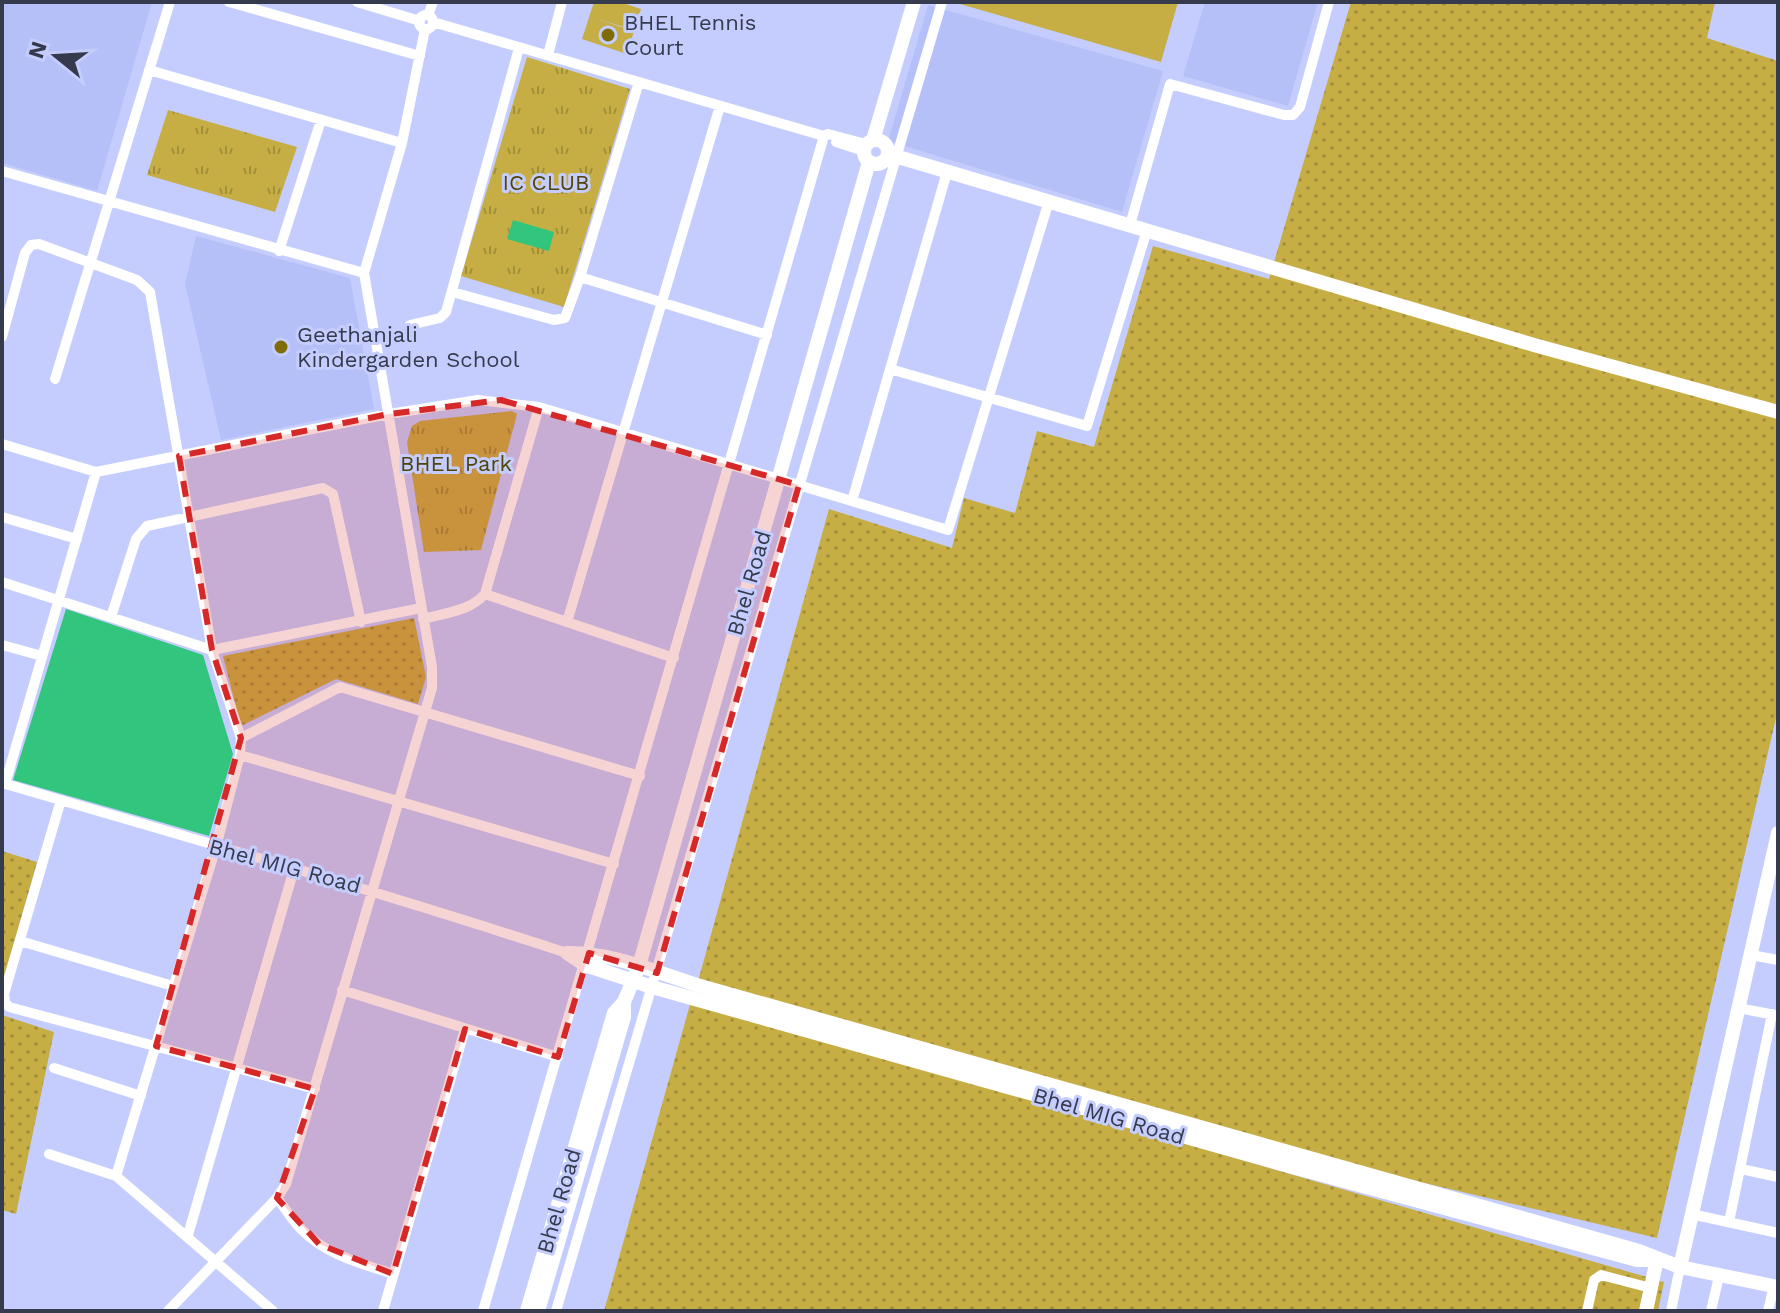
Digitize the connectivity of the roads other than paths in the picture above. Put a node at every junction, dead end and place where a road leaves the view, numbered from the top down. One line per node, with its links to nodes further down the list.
1 (170, 2): 13 (street)
2 (229, 2): 12 (street)
3 (357, 2): 9 (street)
4 (433, 2): 9 (street)
5 (562, 2): 11 (street)
6 (914, 2): 19 (street, Bhel Road)
7 (942, 2): 20 (street)
8 (1329, 2): 25 (street)
9 (427, 22): 10 (street); 12 (street)
10 (519, 48): 11 (street); 31 (street)
11 (548, 55): 14 (street)
12 (420, 56): 18 (street)
13 (149, 70): 16 (street); 24 (street)
14 (639, 82): 15 (street); 30 (street)
15 (720, 106): 17 (street); 32 (street)
16 (321, 120): 18 (street); 27 (street)
17 (824, 136): 19 (street); 34 (street)
18 (402, 143): 29 (street)
19 (868, 149): 20 (street); 47 (street, Bhel Road)
20 (891, 155): 22 (street); 48 (street)
21 (2, 171): 24 (street)
22 (947, 172): 23 (street); 36 (street)
23 (1049, 201): 25 (street); 38 (street)
24 (110, 202): 27 (street); 28 (street)
25 (1130, 225): 26 (street)
26 (1147, 230): 38 (street); 40 (street)
27 (279, 251): 29 (street)
28 (92, 262): 35 (street); 37 (street); 44 (street)
29 (364, 273): 41 (street)
30 (580, 277): 31 (street); 32 (street)
31 (452, 292): 33 (street)
32 (662, 303): 34 (street); 42 (street)
33 (410, 325)
34 (767, 335): 45 (street)
35 (2, 337)
36 (890, 369): 38 (street); 49 (street)
37 (55, 379)
38 (989, 398): 49 (street)
39 (539, 407): 41 (street); 42 (street); 54 (street)
40 (1778, 412)
41 (389, 414): 44 (street); 56 (street)
42 (623, 433): 45 (street); 59 (street)
43 (2, 444): 46 (street)
44 (179, 456): 46 (street); 51 (street)
45 (730, 463): 47 (street); 63 (street)
46 (96, 472): 52 (street)
47 (779, 479): 48 (street); 82 (street, Bhel Road)
48 (799, 485): 49 (street); 83 (street)
49 (852, 501)
50 (2, 517): 52 (street)
51 (189, 517): 57 (street); 58 (street); 61 (street)
52 (77, 539): 55 (street)
53 (2, 582): 55 (street)
54 (485, 594): 56 (street); 59 (street)
55 (59, 600): 57 (street); 62 (street)
56 (422, 613): 58 (street); 64 (street)
57 (111, 617): 61 (street)
58 (361, 622): 61 (street)
59 (567, 622): 63 (street)
60 (2, 645): 62 (street)
61 (212, 650): 65 (street)
62 (42, 656): 68 (street)
63 (674, 658): 67 (street)
64 (426, 713): 65 (street); 67 (street); 70 (street)
65 (241, 738): 66 (street)
66 (240, 755): 70 (street); 72 (street)
67 (640, 776): 73 (street)
68 (3, 783): 69 (street, Bhel MIG Road)
69 (61, 800): 72 (street, Bhel MIG Road); 77 (street)
70 (397, 800): 73 (street); 75 (street)
71 (1778, 833): 76 (street)
72 (216, 847): 74 (street, Bhel MIG Road); 85 (street)
73 (614, 864): 80 (street)
74 (294, 869): 75 (street, Bhel MIG Road); 93 (street)
75 (373, 890): 78 (street, Bhel MIG Road); 86 (street)
76 (1771, 896): 79 (street)
77 (20, 941): 85 (street); 91 (street)
78 (567, 953): 80 (street, Bhel MIG Road)
79 (1751, 955): 81 (street); 88 (street)
80 (587, 959): 82 (street, Bhel MIG Road); 84 (street, Bhel MIG Road); 92 (street)
81 (1778, 960)
82 (639, 966): 83 (street, Bhel MIG Road); 84 (street, Bhel Road)
83 (654, 980): 84 (street, Bhel MIG Road); 106 (street, Bhel MIG Road); 119 (street)
84 (634, 981): 87 (street, Bhel Road)
85 (173, 986): 91 (street)
86 (342, 990): 90 (street); 95 (street)
87 (624, 1002): 117 (street, Bhel Road); 118 (street, Bhel Road)
88 (1738, 1008): 89 (street); 102 (street)
89 (1775, 1015): 98 (street)
90 (465, 1029): 92 (street); 109 (street)
91 (156, 1046): 93 (street); 96 (street)
92 (558, 1057): 116 (street)
93 (237, 1067): 95 (street); 105 (street)
94 (54, 1068): 96 (street)
95 (315, 1089): 101 (street)
96 (141, 1096): 99 (street)
97 (49, 1154): 99 (street)
98 (1741, 1169): 100 (street); 103 (street)
99 (116, 1176): 105 (street)
100 (1778, 1177)
101 (277, 1198): 107 (street); 109 (street)
102 (1691, 1214): 103 (street); 108 (street)
103 (1729, 1222): 104 (street)
104 (1778, 1233)
105 (188, 1235): 107 (street)
106 (1657, 1259): 108 (street, Bhel MIG Road); 112 (street)
107 (215, 1260): 113 (street); 114 (street)
108 (1680, 1267): 110 (street, Bhel MIG Road); 122 (street)
109 (393, 1274): 115 (street)
110 (1719, 1276): 111 (street, Bhel MIG Road); 123 (street)
111 (1776, 1286): 124 (street)
112 (1651, 1288): 120 (street); 121 (street)
113 (168, 1311)
114 (273, 1311)
115 (383, 1311)
116 (483, 1311)
117 (527, 1311)
118 (538, 1311)
119 (556, 1311)
120 (1587, 1311)
121 (1646, 1311)
122 (1671, 1311)
123 (1711, 1311)
124 (1768, 1311)

